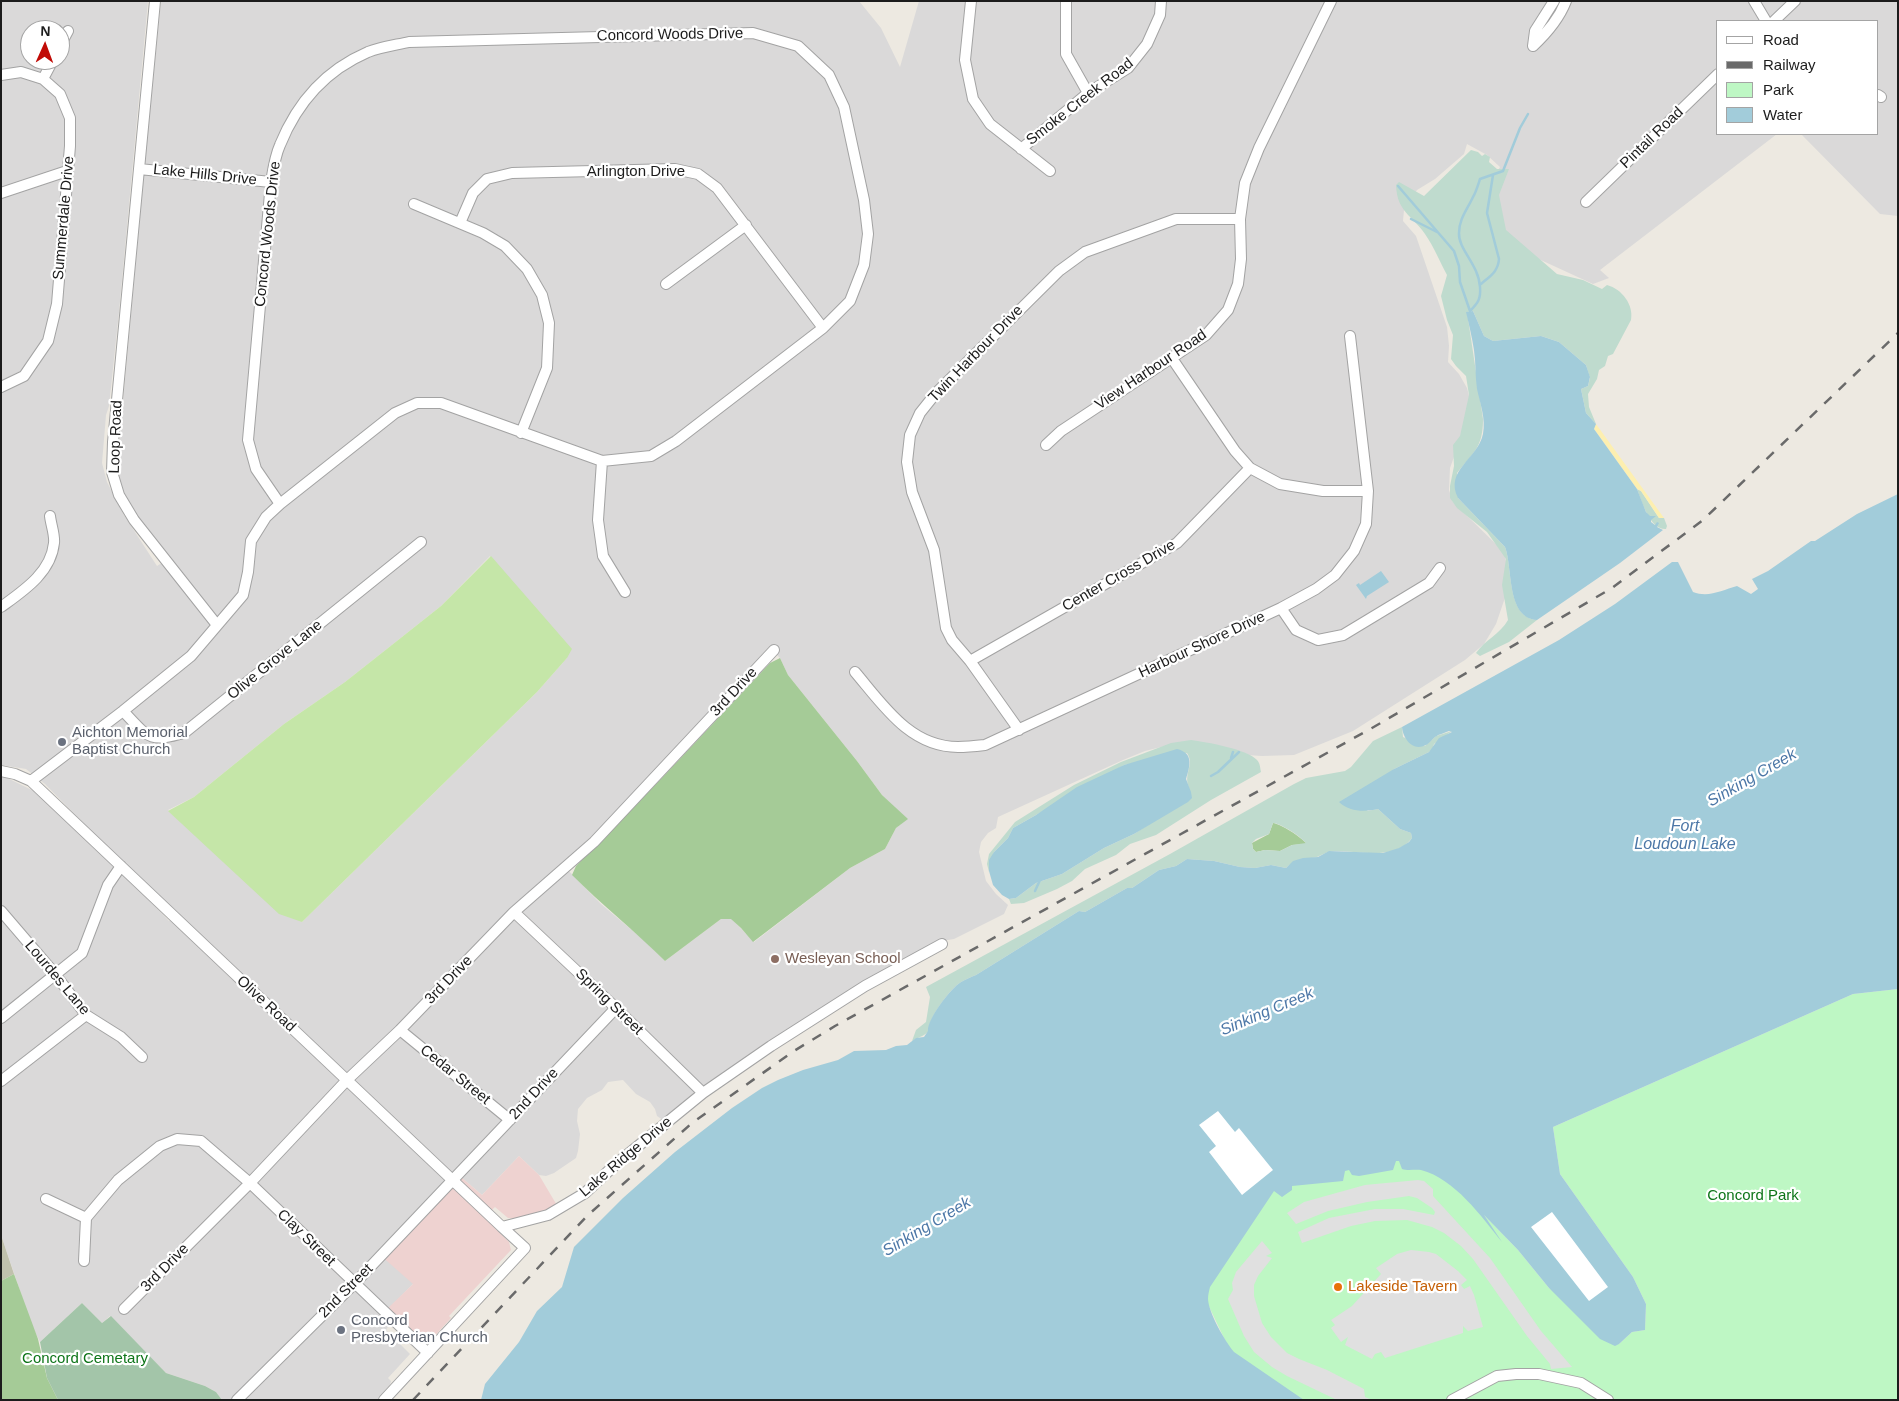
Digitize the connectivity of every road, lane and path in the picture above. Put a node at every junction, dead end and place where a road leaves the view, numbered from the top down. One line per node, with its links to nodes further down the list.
1 (155, 1): 18 (street, Loop Road)
2 (970, 1): 17 (street)
3 (1066, 1): 16 (street)
4 (1161, 1): 16 (street, Smoke Creek Road)
5 (1331, 1): 25 (street, View Harbour Road)
6 (1554, 1): 7 (street)
7 (1566, 1)
8 (1754, 1): 10 (street)
9 (1794, 1): 11 (street)
10 (1765, 20)
11 (1775, 20)
12 (48, 70): 15 (street)
13 (1, 74): 15 (street, Summerdale Drive)
14 (1716, 76): 23 (street, Pintail Road)
15 (43, 79): 19 (street, Summerdale Drive)
16 (1088, 93): 17 (street, Smoke Creek Road)
17 (1021, 149): 20 (street)
18 (139, 169): 21 (street, Lake Hills Drive); 45 (street, Loop Road)
19 (68, 171): 22 (street); 32 (street, Summerdale Drive)
20 (1050, 171)
21 (271, 182): 29 (street, Concord Woods Drive); 38 (street, Concord Woods Drive)
22 (1, 193)
23 (1586, 202)
24 (414, 204): 26 (street)
25 (1240, 219): 31 (street, View Harbour Road); 47 (street, Twin Harbour Drive)
26 (460, 223): 27 (street, Arlington Drive); 33 (street)
27 (746, 224): 28 (street); 29 (street, Arlington Drive)
28 (666, 284)
29 (824, 328): 35 (street, Concord Woods Drive)
30 (1350, 336): 37 (street, Harbour Shore Drive)
31 (1171, 357): 34 (street, View Harbour Road); 36 (street)
32 (1, 386)
33 (521, 433): 35 (street, Concord Woods Drive); 38 (street, Concord Woods Drive)
34 (1046, 444)
35 (602, 461): 42 (street)
36 (1250, 468): 37 (street); 47 (street, Center Cross Drive)
37 (1368, 491): 44 (street, Harbour Shore Drive)
38 (280, 504): 45 (street, Concord Woods Drive)
39 (50, 516): 43 (street)
40 (421, 542): 49 (street, Olive Grove Lane)
41 (1440, 568): 44 (street)
42 (625, 592)
43 (1, 608)
44 (1281, 608): 50 (street, Harbour Shore Drive)
45 (217, 625): 49 (street)
46 (774, 650): 55 (street, 3rd Drive)
47 (970, 661): 50 (street, Twin Harbour Drive)
48 (855, 672): 50 (street, Harbour Shore Drive)
49 (123, 711): 52 (street)
50 (1019, 730)
51 (1, 771): 52 (street)
52 (31, 781): 53 (street, Olive Road)
53 (121, 866): 57 (street); 63 (street, Olive Road)
54 (1, 912): 57 (street, Lourdes Lane)
55 (514, 912): 58 (street, Spring Street); 61 (street, 3rd Drive)
56 (942, 944): 65 (street, Lake Ridge Drive)
57 (55, 974): 59 (street, Lourdes Lane); 60 (street)
58 (616, 1008): 65 (street, Spring Street); 66 (street, 2nd Drive)
59 (86, 1015): 62 (street, Lourdes Lane); 64 (street)
60 (1, 1018)
61 (400, 1030): 63 (street, 3rd Drive); 66 (street, Cedar Street)
62 (142, 1057)
63 (347, 1080): 67 (street, Olive Road); 68 (street, 3rd Drive)
64 (1, 1081)
65 (703, 1092): 71 (street, Lake Ridge Drive)
66 (510, 1120): 67 (street, 2nd Drive)
67 (452, 1180): 71 (street, Olive Road); 73 (street, 2nd Street)
68 (250, 1183): 70 (street, Clay Street); 73 (street, Clay Street); 74 (street, 3rd Drive)
69 (46, 1199): 70 (street)
70 (86, 1218): 72 (street)
71 (502, 1227): 75 (street)
72 (84, 1261)
73 (354, 1284): 75 (street, Clay Street); 76 (street, 2nd Street)
74 (124, 1309)
75 (428, 1353): 77 (street)
76 (237, 1400)
77 (384, 1400)
78 (1452, 1400): 79 (street)
79 (1608, 1400)

